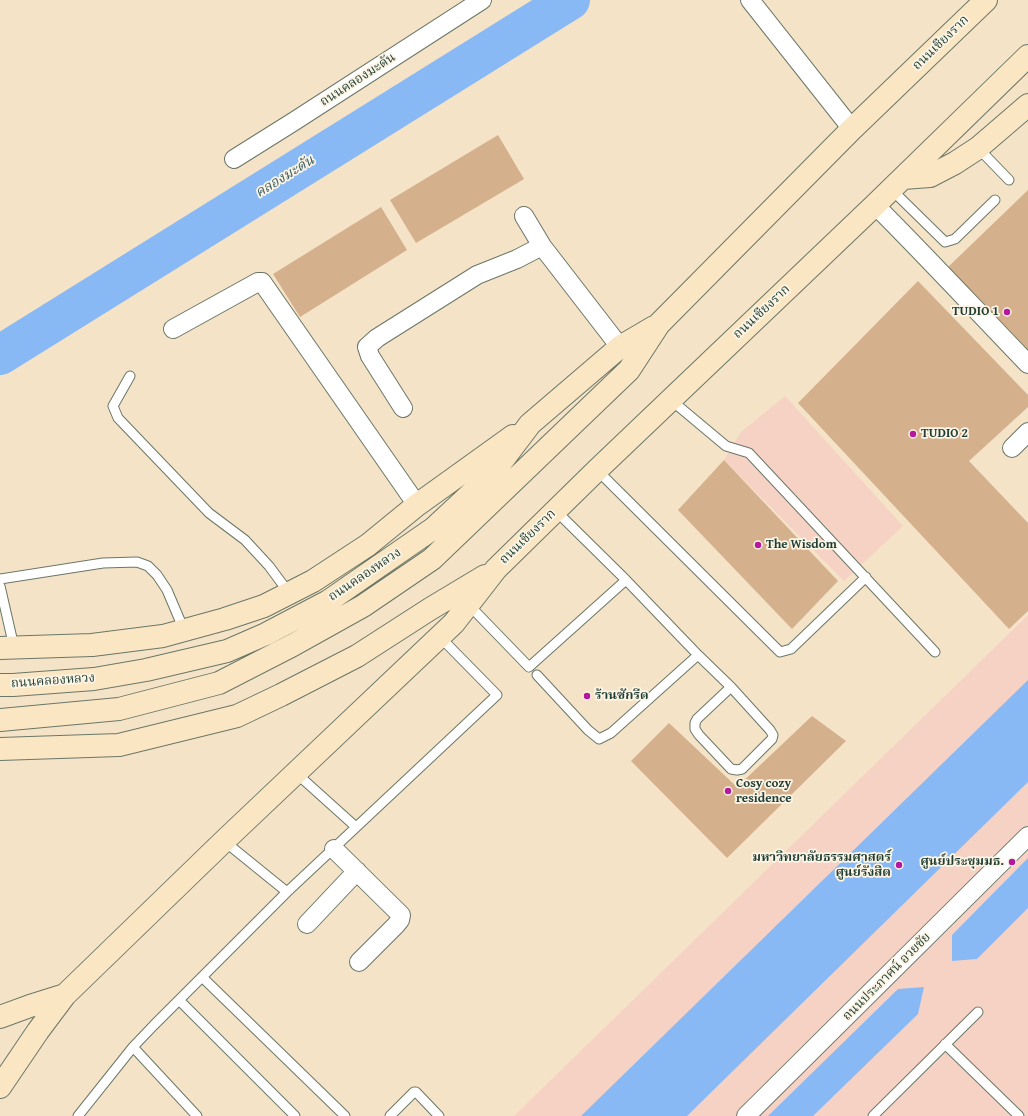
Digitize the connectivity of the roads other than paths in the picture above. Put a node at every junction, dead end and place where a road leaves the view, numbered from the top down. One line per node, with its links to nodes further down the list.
1 (482, 0): 8 (street, ถนนคลองมะดัน)
2 (750, 0): 6 (street)
3 (986, 0): 6 (main road, ถนนเชียงราก)
4 (1028, 56): 10 (main road, ถนนเชียงราก)
5 (1028, 105): 7 (main road)
6 (852, 129): 15 (main road, ถนนเชียงราก)
7 (978, 148): 9 (lane); 10 (main road)
8 (234, 159)
9 (1009, 180)
10 (897, 184): 11 (lane); 12 (main road, ถนนเชียงราก)
11 (995, 200)
12 (875, 205): 18 (street); 20 (main road, ถนนเชียงราก)
13 (524, 216): 14 (street)
14 (542, 246): 17 (street); 21 (street)
15 (659, 324): 17 (main road, ถนนคลองหลวง); 43 (main road)
16 (173, 329): 26 (street)
17 (620, 347): 22 (main road, ถนนคลองหลวง)
18 (1028, 364)
19 (130, 376): 33 (lane)
20 (671, 400): 25 (main road, ถนนเชียงราก); 29 (lane)
21 (403, 408)
22 (530, 424): 26 (main road); 41 (main road, ถนนคลองหลวง)
23 (1028, 432): 24 (street)
24 (1012, 448)
25 (596, 470): 27 (main road, ถนนเชียงราก); 29 (lane)
26 (417, 505): 33 (main road)
27 (556, 511): 28 (main road, ถนนเชียงราก); 31 (lane)
28 (496, 569): 34 (main road); 44 (main road)
29 (866, 577): 38 (lane)
30 (0, 579): 35 (lane)
31 (626, 580): 34 (lane); 39 (lane)
32 (0, 586): 37 (lane)
33 (288, 593): 35 (main road)
34 (469, 604): 36 (main road)
35 (184, 630): 37 (main road)
36 (440, 637): 45 (main road); 46 (lane)
37 (7, 648)
38 (935, 652)
39 (698, 655): 40 (lane); 42 (lane)
40 (537, 675)
41 (0, 685)
42 (731, 687): 42 (lane)
43 (0, 720)
44 (0, 749)
45 (296, 773): 46 (lane); 48 (main road)
46 (356, 827): 49 (lane)
47 (1028, 836): 68 (street, ถนนประภาศน์ อวยชัย)
48 (224, 841): 51 (lane); 55 (main road)
49 (334, 849): 50 (street); 51 (lane)
50 (357, 871): 52 (street); 53 (street)
51 (288, 892): 54 (lane)
52 (307, 924)
53 (359, 962)
54 (202, 977): 56 (lane); 65 (lane)
55 (65, 995): 58 (main road); 61 (main road)
56 (180, 1000): 60 (lane); 64 (lane)
57 (978, 1012): 59 (lane)
58 (0, 1017)
59 (945, 1044): 69 (lane); 70 (lane)
60 (133, 1047): 62 (lane); 63 (lane)
61 (0, 1087)
62 (78, 1116)
63 (197, 1116)
64 (295, 1116)
65 (345, 1116)
66 (390, 1116): 67 (lane)
67 (439, 1116)
68 (746, 1116)
69 (872, 1116)
70 (1019, 1116)

